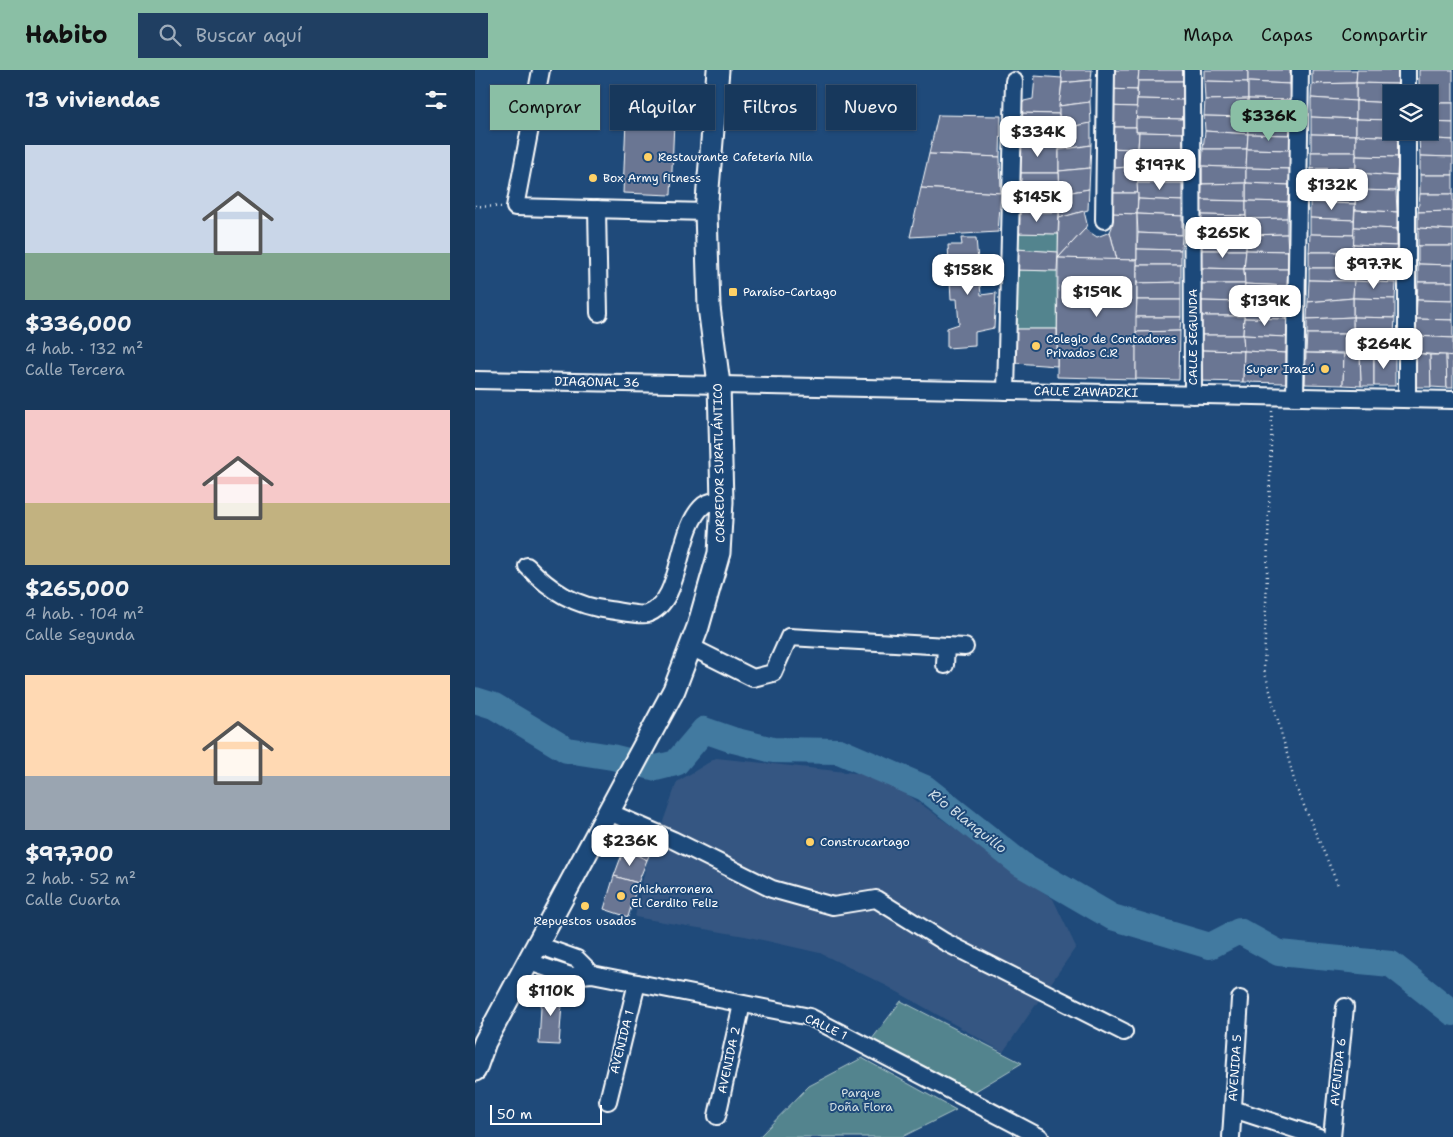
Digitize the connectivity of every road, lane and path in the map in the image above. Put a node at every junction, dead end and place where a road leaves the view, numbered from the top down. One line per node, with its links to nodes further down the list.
1 (541, 70): 11 (street)
2 (718, 70): 13 (main road, CORREDOR SURATLÁNTICO)
3 (1106, 70): 14 (street)
4 (1193, 70): 19 (street, CALLE SEGUNDA)
5 (1300, 70): 21 (street)
6 (1407, 70): 8 (street)
7 (1014, 80): 18 (street)
8 (1407, 85)
9 (1407, 140): 22 (street)
10 (475, 206): 11 (path)
11 (515, 208): 12 (street)
12 (597, 209): 13 (street); 15 (street)
13 (706, 212): 17 (main road, CORREDOR SURATLÁNTICO)
14 (1104, 220)
15 (599, 313)
16 (475, 380): 17 (street, DIAGONAL 36)
17 (719, 384): 18 (street, CALLE ZAWADZKI); 24 (main road, CORREDOR SURATLÁNTICO)
18 (1006, 391): 19 (street, CALLE ZAWADZKI)
19 (1193, 394): 20 (street, CALLE ZAWADZKI)
20 (1272, 396): 21 (street, CALLE ZAWADZKI); 31 (path)
21 (1295, 397): 22 (street, CALLE ZAWADZKI)
22 (1407, 399): 23 (street, CALLE ZAWADZKI)
23 (1453, 400)
24 (721, 499): 25 (street); 27 (main road, CORREDOR SURATLÁNTICO)
25 (527, 566)
26 (946, 646): 27 (street); 28 (street); 29 (street)
27 (691, 647): 30 (main road, CORREDOR SURATLÁNTICO)
28 (965, 647)
29 (945, 665)
30 (609, 812): 32 (main road, CORREDOR SURATLÁNTICO); 37 (street)
31 (1338, 886)
32 (534, 953): 33 (street, CALLE 1); 38 (main road, CORREDOR SURATLÁNTICO)
33 (637, 983): 35 (street, CALLE 1); 40 (street, AVENIDA 1)
34 (1240, 999): 41 (street, AVENIDA 5)
35 (742, 1004): 42 (street, AVENIDA 2); 43 (street, CALLE 1)
36 (1345, 1007): 46 (street, AVENIDA 6)
37 (1124, 1032)
38 (480, 1046): 39 (main road, CORREDOR SURATLÁNTICO)
39 (475, 1070)
40 (608, 1101)
41 (1233, 1109): 44 (street, AVENIDA 5); 45 (street)
42 (717, 1116)
43 (1027, 1135)
44 (1231, 1137)
45 (1319, 1137)
46 (1332, 1137)

